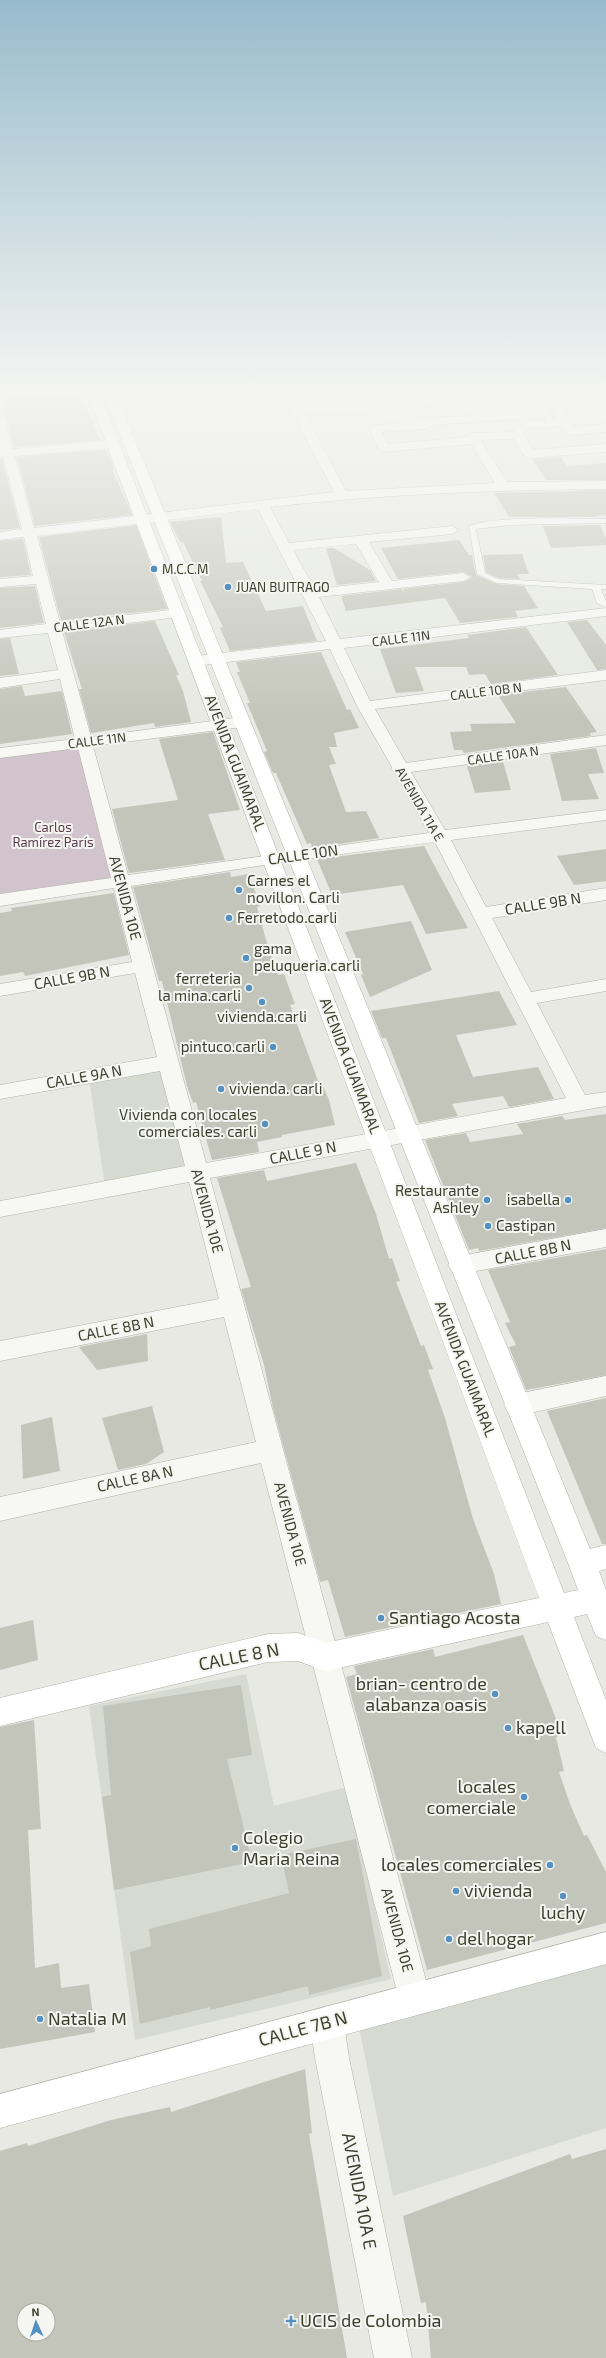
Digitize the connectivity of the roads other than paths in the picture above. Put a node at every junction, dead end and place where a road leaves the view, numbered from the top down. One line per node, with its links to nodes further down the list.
1 (17, 504): 8 (street, AVENIDA 10E)
2 (143, 504): 5 (street, AVENIDA GUAIMARAL)
3 (146, 504): 5 (street, AVENIDA GUAIMARAL)
4 (262, 504): 5 (street); 11 (street, AVENIDA 11A E)
5 (151, 519): 8 (street); 21 (street, AVENIDA GUAIMARAL); 25 (street, AVENIDA GUAIMARAL)
6 (606, 521): 16 (lane)
7 (452, 530): 10 (street)
8 (28, 533): 9 (street); 13 (street, AVENIDA 10E)
9 (0, 536)
10 (360, 538): 11 (street); 15 (street)
11 (285, 547): 18 (street, AVENIDA 11A E)
12 (463, 577): 15 (street)
13 (41, 579): 14 (street); 22 (street, AVENIDA 10E)
14 (0, 583)
15 (388, 585): 18 (street)
16 (596, 587): 17 (lane); 19 (lane)
17 (606, 587)
18 (310, 594): 24 (street, AVENIDA 11A E)
19 (606, 605)
20 (606, 612): 24 (street, CALLE 11N)
21 (178, 613): 22 (street, CALLE 12A N); 26 (street, AVENIDA GUAIMARAL)
22 (54, 628): 23 (street, CALLE 12A N); 27 (street, AVENIDA 10E)
23 (0, 634)
24 (335, 646): 25 (street, CALLE 11N); 30 (street, AVENIDA 11A E)
25 (216, 658): 26 (street, CALLE 11N); 31 (street, AVENIDA GUAIMARAL)
26 (196, 661): 32 (street, AVENIDA GUAIMARAL)
27 (65, 674): 29 (street); 34 (street, AVENIDA 10E)
28 (606, 675): 30 (street, CALLE 10B N)
29 (0, 683)
30 (365, 706): 36 (street, AVENIDA 11A E)
31 (242, 722): 32 (street, CALLE 11N); 39 (street, AVENIDA GUAIMARAL)
32 (220, 725): 34 (street, CALLE 11N); 40 (street, AVENIDA GUAIMARAL)
33 (606, 740): 36 (street, CALLE 10A N)
34 (84, 742): 35 (street, CALLE 11N); 41 (street, AVENIDA 10E)
35 (0, 753)
36 (400, 769): 38 (street, AVENIDA 11A E)
37 (606, 815): 38 (street, CALLE 10N)
38 (440, 836): 39 (street, CALLE 10N); 44 (street, AVENIDA 11A E)
39 (296, 855): 40 (street, CALLE 10N); 53 (street, AVENIDA GUAIMARAL)
40 (271, 859): 41 (street, CALLE 10N); 54 (street, AVENIDA GUAIMARAL)
41 (121, 881): 43 (street, CALLE 10N); 45 (street, AVENIDA 10E)
42 (606, 894): 44 (street, CALLE 9B N)
43 (0, 900)
44 (480, 914): 48 (street, AVENIDA 11A E)
45 (143, 966): 47 (street, CALLE 9B N); 49 (street, AVENIDA 10E)
46 (606, 986): 48 (street)
47 (0, 990)
48 (525, 999): 52 (street, AVENIDA 11A E)
49 (169, 1062): 50 (street, CALLE 9A N); 55 (street, AVENIDA 10E)
50 (0, 1092)
51 (606, 1099): 52 (street, CALLE 9 N)
52 (579, 1103): 53 (street, CALLE 9 N)
53 (408, 1133): 54 (street, CALLE 9 N); 58 (street, AVENIDA GUAIMARAL)
54 (378, 1139): 55 (street, CALLE 9 N); 67 (street, AVENIDA GUAIMARAL)
55 (197, 1173): 56 (street, CALLE 9 N); 59 (street, AVENIDA 10E)
56 (0, 1209)
57 (606, 1238): 58 (street, CALLE 8B N)
58 (460, 1265): 62 (street, AVENIDA GUAIMARAL)
59 (233, 1306): 60 (street, CALLE 8B N); 63 (street, AVENIDA 10E)
60 (0, 1351)
61 (606, 1386): 62 (street)
62 (517, 1405): 65 (street, AVENIDA GUAIMARAL)
63 (271, 1450): 64 (street, CALLE 8A N); 69 (street, AVENIDA 10E)
64 (0, 1509)
65 (594, 1560): 66 (street, AVENIDA GUAIMARAL)
66 (595, 1599): 67 (street); 68 (street, AVENIDA GUAIMARAL)
67 (556, 1607): 69 (street); 71 (street, AVENIDA GUAIMARAL)
68 (606, 1627)
69 (325, 1656): 70 (street, CALLE 8 N); 73 (street, AVENIDA 10E)
70 (0, 1712)
71 (606, 1738)
72 (606, 1948): 73 (street, CALLE 7B N)
73 (415, 1999): 74 (street, CALLE 7B N)
74 (327, 2023): 75 (street, CALLE 7B N); 76 (street, AVENIDA 10A E)
75 (0, 2111)
76 (393, 2358)

